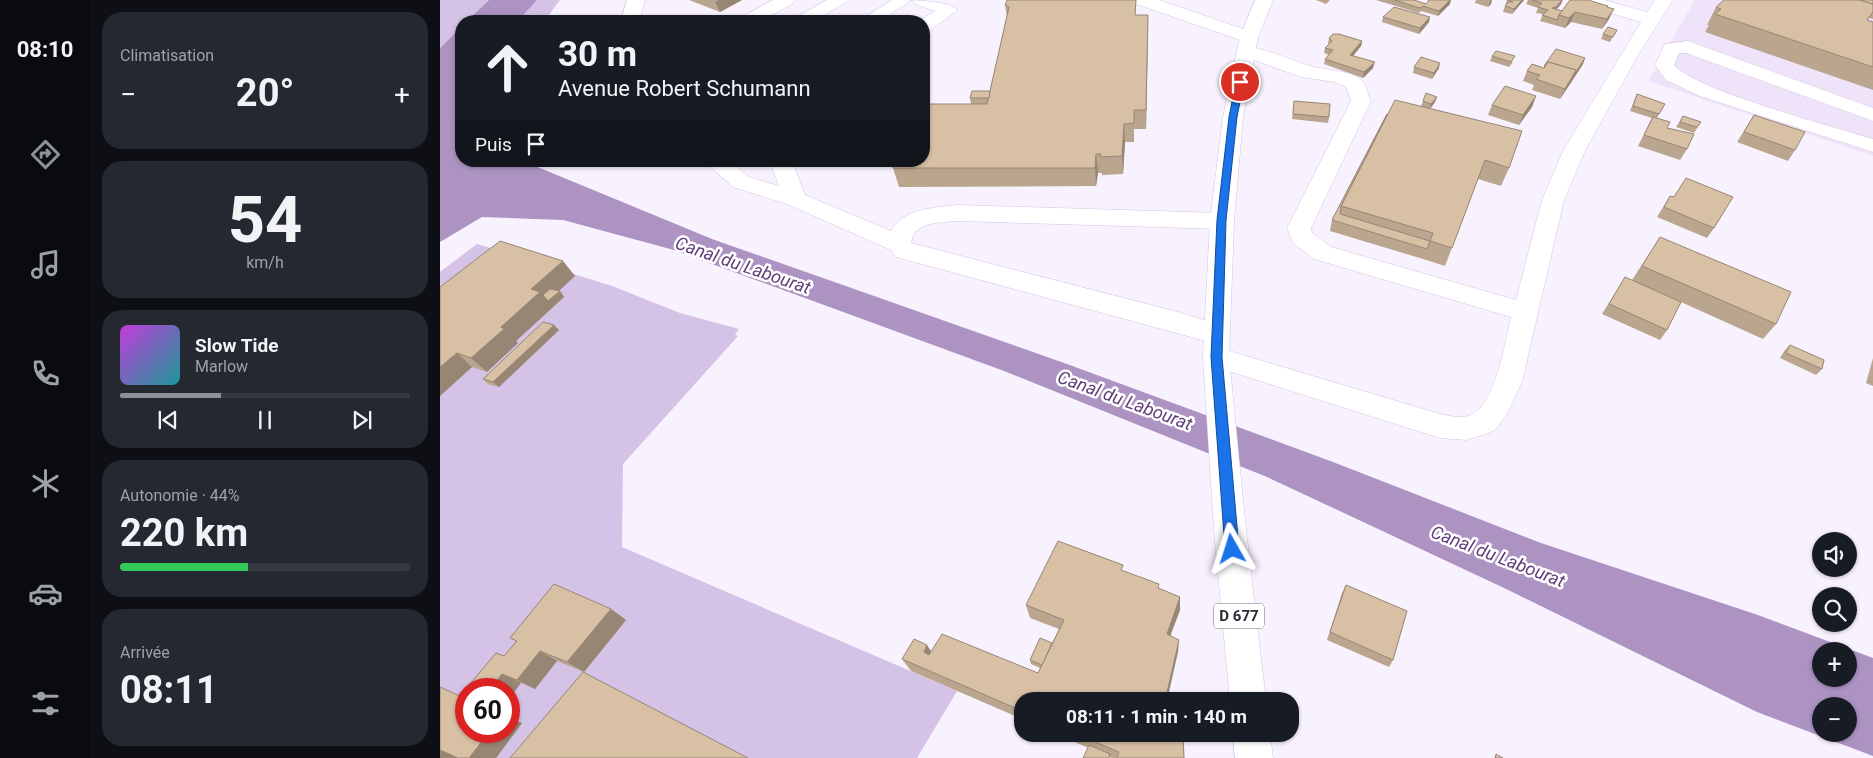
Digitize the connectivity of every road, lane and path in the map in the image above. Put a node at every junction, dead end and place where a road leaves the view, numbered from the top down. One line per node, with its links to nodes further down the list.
1 (636, 0): 10 (street)
2 (786, 0): 11 (street)
3 (840, 0): 12 (street)
4 (904, 0): 13 (street)
5 (921, 0): 14 (street)
6 (1142, 0): 15 (street)
7 (1264, 0): 15 (street, D 677)
8 (1586, 0): 9 (street)
9 (1658, 9): 23 (street)
10 (632, 15)
11 (759, 15)
12 (814, 15)
13 (878, 15)
14 (930, 22)
15 (1248, 44): 21 (street, D 677); 23 (street)
16 (1873, 115): 17 (street)
17 (1873, 146)
18 (722, 167): 20 (street)
19 (782, 167): 20 (street)
20 (795, 199): 22 (street)
21 (1222, 220): 22 (street); 24 (street, D 677)
22 (899, 244): 24 (street)
23 (1526, 312): 24 (street)
24 (1217, 345): 25 (street, D 677)
25 (1247, 692)
26 (1253, 742): 27 (street)
27 (1254, 758)

